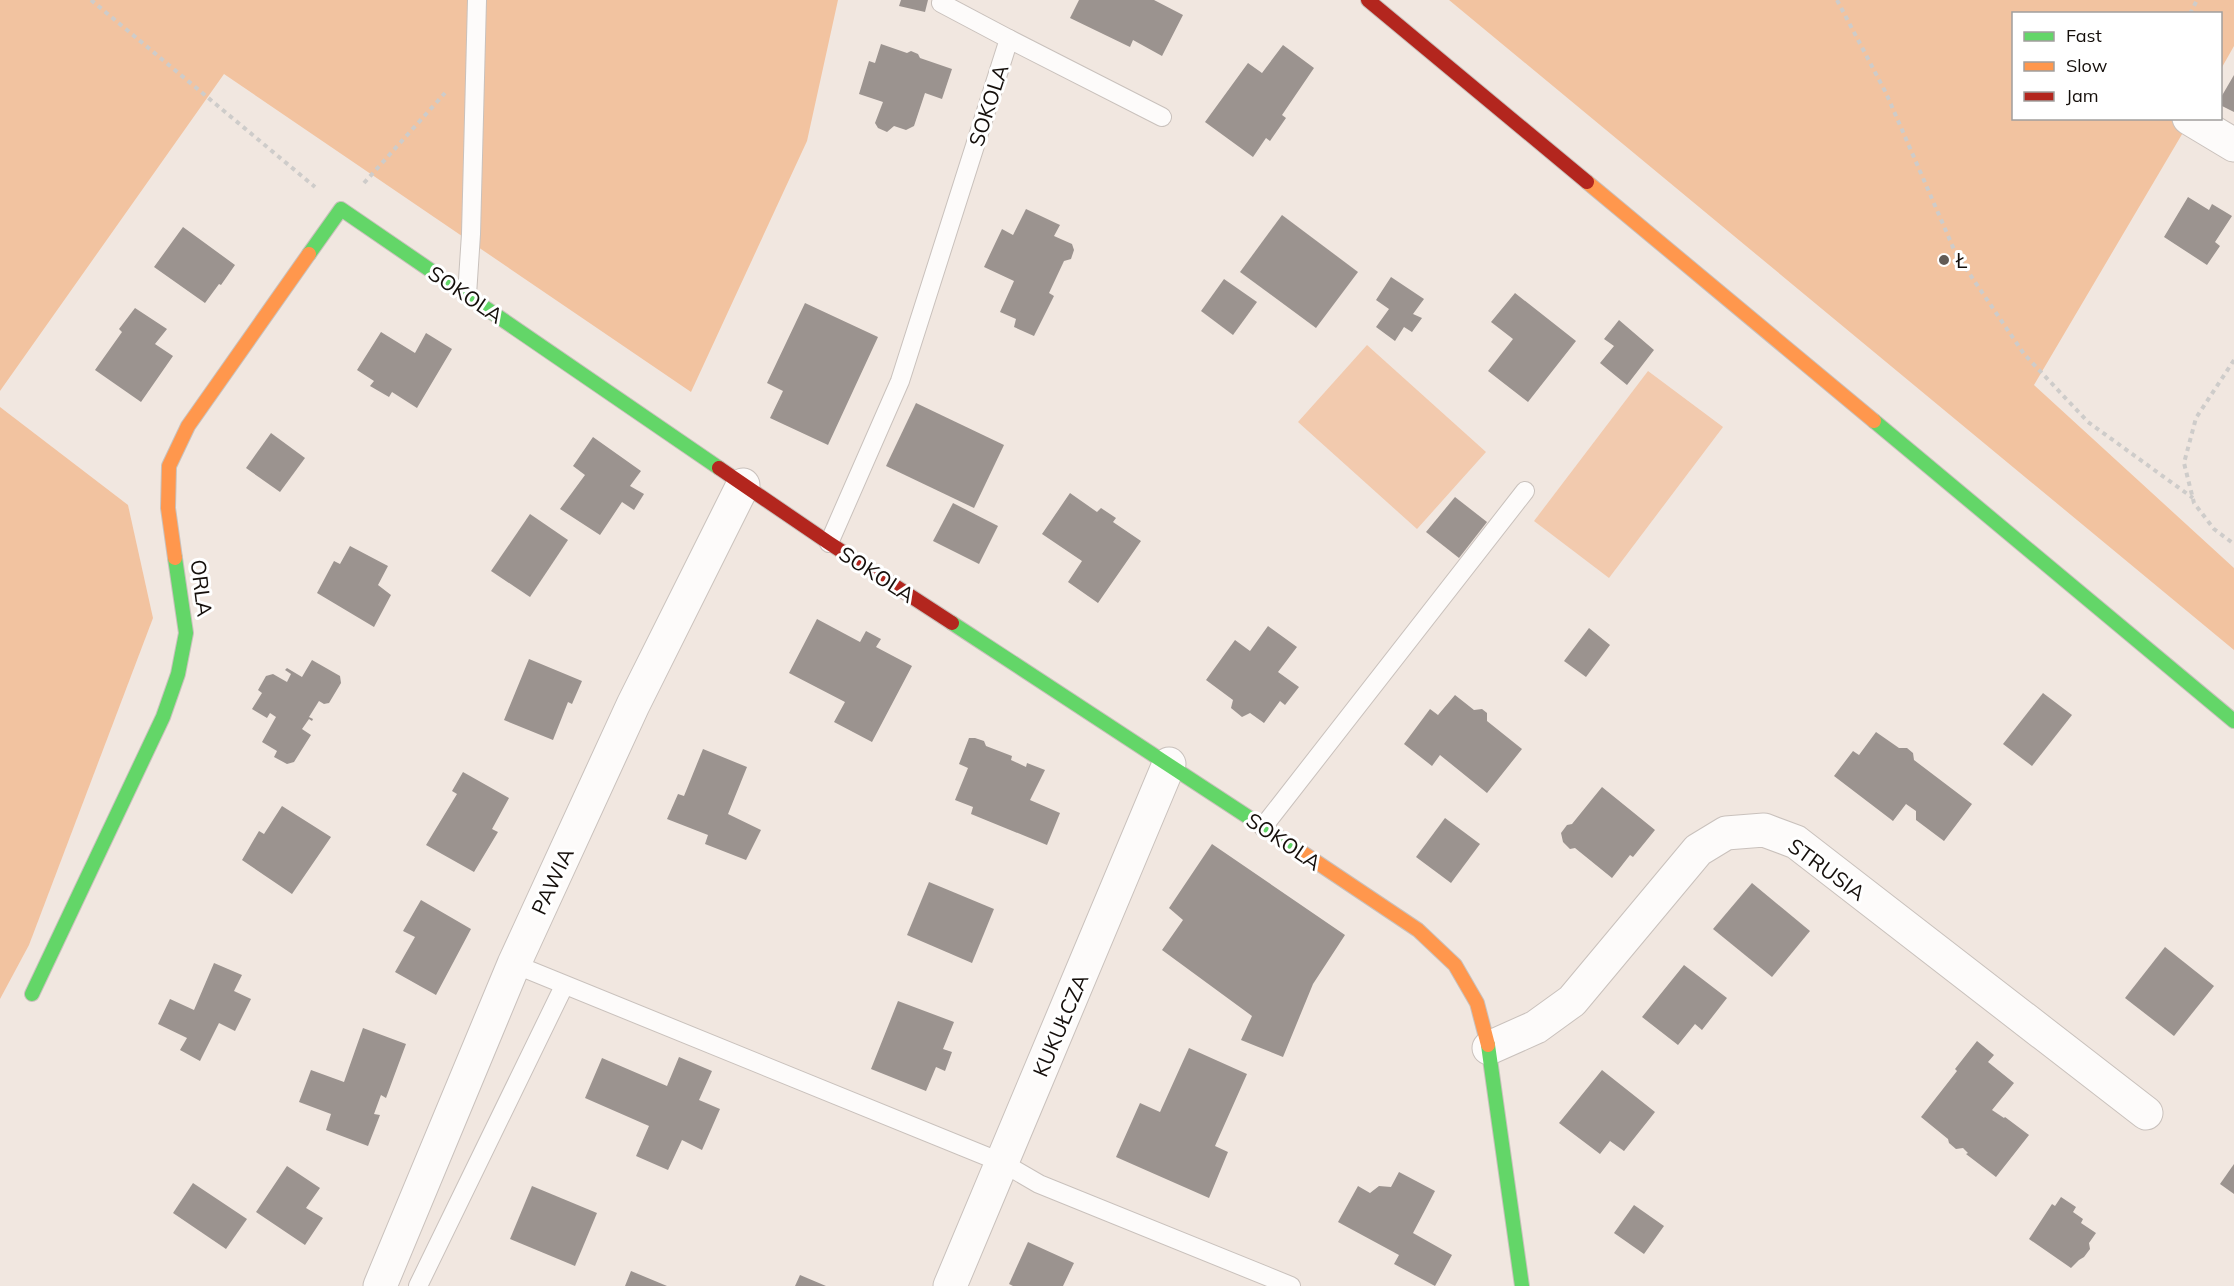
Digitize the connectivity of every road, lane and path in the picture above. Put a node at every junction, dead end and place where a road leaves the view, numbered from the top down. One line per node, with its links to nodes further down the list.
1 (92, 0): 11 (path)
2 (477, 0): 7 (lane)
3 (1368, 0): 19 (street)
4 (1837, 0): 16 (path)
5 (940, 3): 6 (lane, SOKOLA)
6 (1009, 39): 8 (lane, SOKOLA); 17 (lane, SOKOLA)
7 (476, 59): 11 (path); 12 (lane)
8 (1162, 117)
9 (2192, 120): 10 (street)
10 (2234, 145)
11 (341, 209): 12 (street, SOKOLA); 24 (street, ORLA)
12 (467, 295): 14 (street, SOKOLA)
13 (2234, 360): 16 (path)
14 (743, 485): 17 (street, SOKOLA); 22 (street, PAWIA)
15 (1525, 491): 21 (lane)
16 (2193, 498): 18 (path)
17 (829, 543): 20 (street, SOKOLA)
18 (2234, 544)
19 (2234, 721)
20 (1169, 764): 21 (street, SOKOLA); 27 (street, KUKUŁCZA)
21 (1263, 827): 25 (street, SOKOLA)
22 (514, 964): 23 (lane); 28 (street, PAWIA)
23 (564, 986): 27 (lane); 29 (lane)
24 (32, 994)
25 (1489, 1048): 26 (street, STRUSIA); 32 (street, SOKOLA)
26 (2146, 1113)
27 (1003, 1163): 30 (street, KUKUŁCZA); 31 (lane)
28 (380, 1286)
29 (418, 1286)
30 (951, 1286)
31 (1291, 1286)
32 (1522, 1286)

